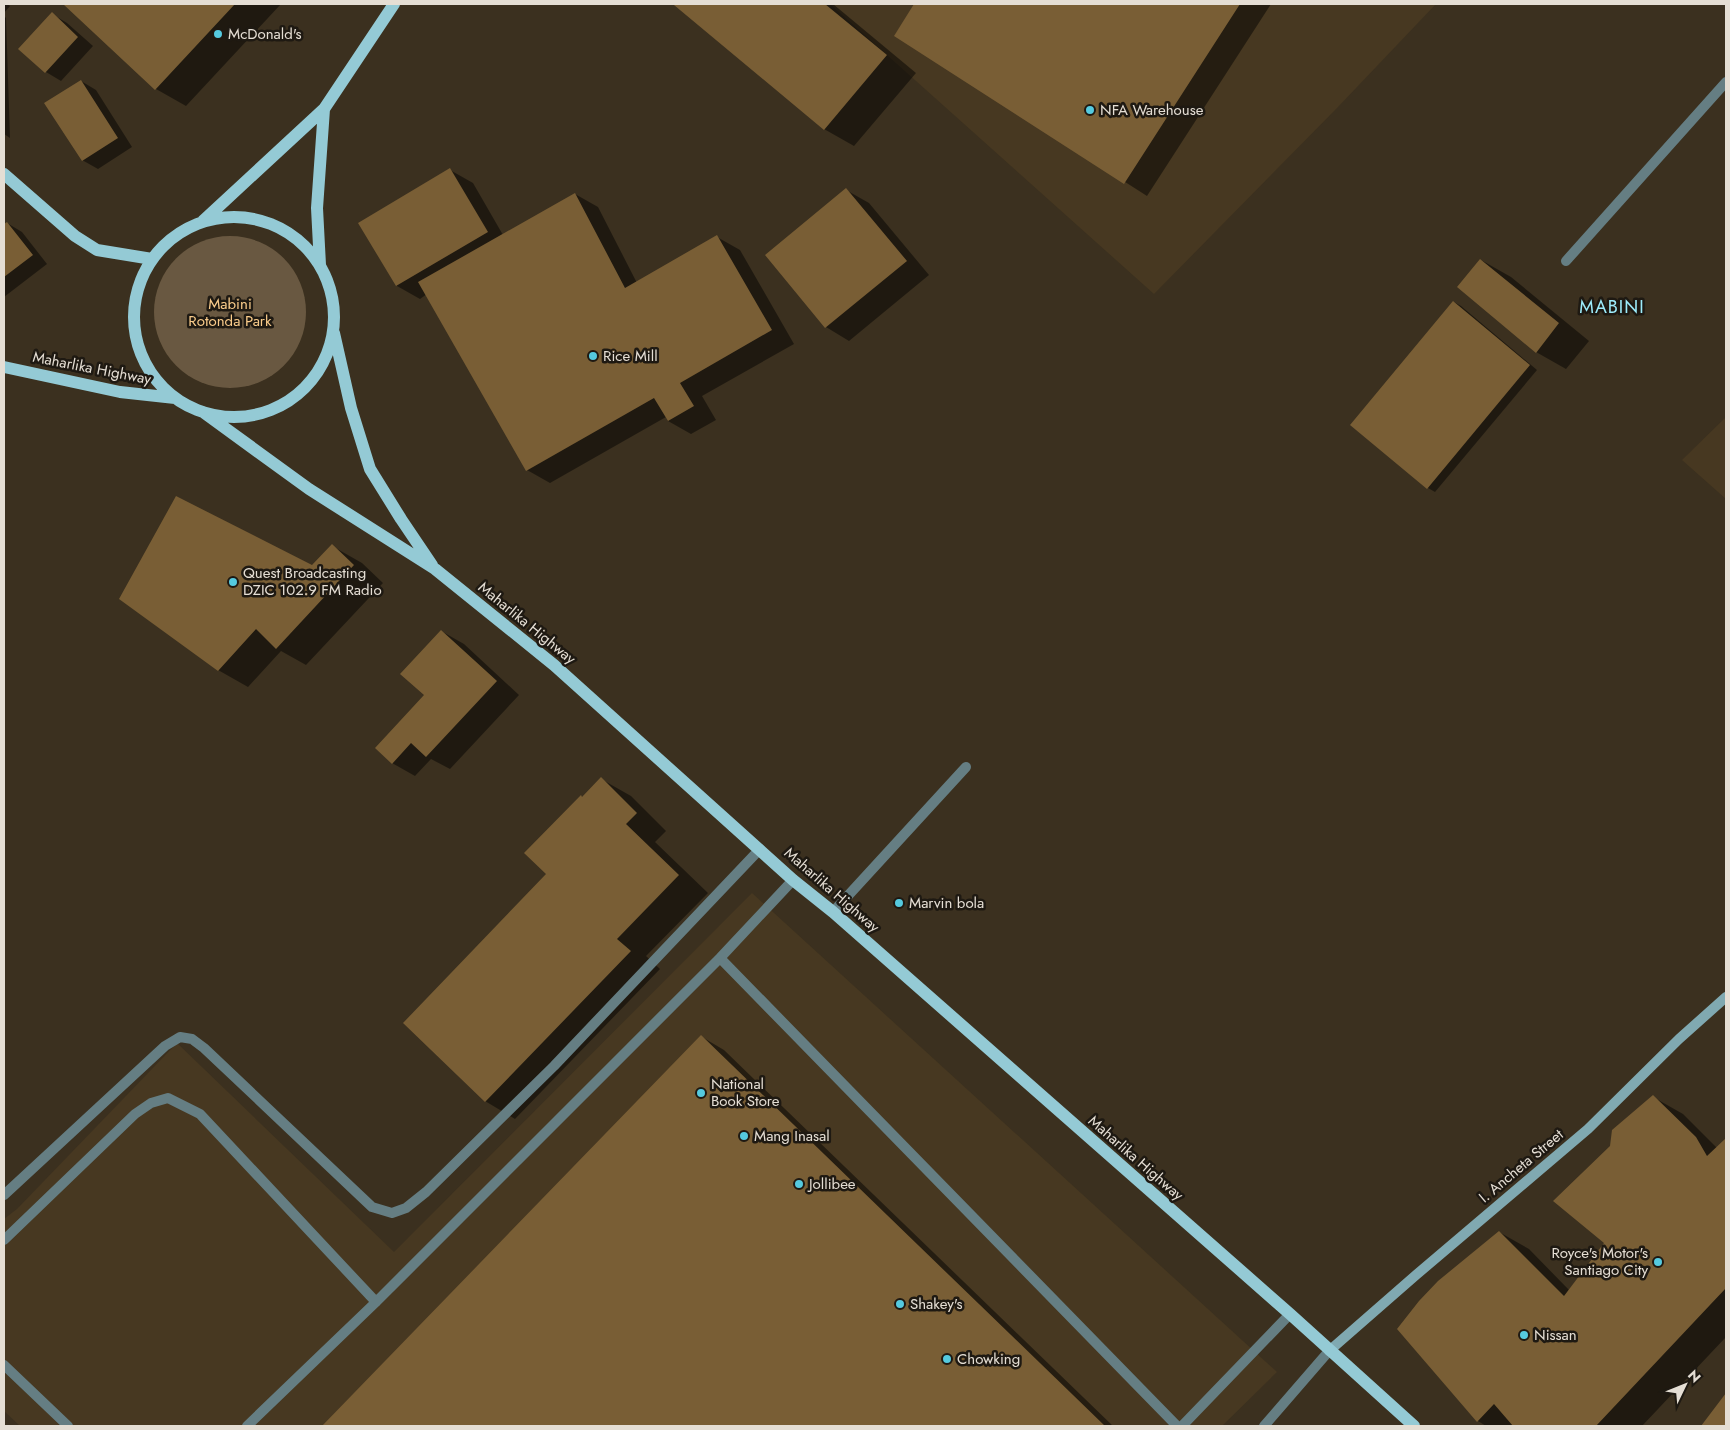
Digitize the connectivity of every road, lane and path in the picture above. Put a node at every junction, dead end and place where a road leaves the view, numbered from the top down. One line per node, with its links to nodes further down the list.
1 (394, 4): 3 (main road)
2 (1726, 82): 7 (street)
3 (324, 109): 5 (main road); 8 (main road)
4 (4, 174): 6 (main road)
5 (203, 221): 6 (main road); 8 (main road)
6 (152, 258): 11 (main road)
7 (1566, 261)
8 (320, 265): 9 (main road)
9 (334, 331): 12 (main road); 13 (main road)
10 (4, 367): 11 (main road, Maharlika Highway)
11 (175, 398): 12 (main road)
12 (203, 412): 13 (main road, Maharlika Highway)
13 (434, 569): 15 (main road, Maharlika Highway)
14 (966, 767): 17 (street)
15 (760, 849): 16 (main road, Maharlika Highway); 20 (street)
16 (793, 880): 17 (main road, Maharlika Highway); 18 (street)
17 (833, 912): 23 (main road, Maharlika Highway)
18 (720, 958): 22 (street); 28 (street)
19 (1726, 997): 24 (street, I. Ancheta Street)
20 (4, 1195)
21 (4, 1240): 22 (street)
22 (376, 1302): 27 (street)
23 (1290, 1314): 24 (main road, Maharlika Highway); 29 (street)
24 (1330, 1351): 30 (street); 31 (main road, Maharlika Highway)
25 (4, 1365): 26 (street)
26 (68, 1426)
27 (247, 1426)
28 (1177, 1426)
29 (1182, 1426)
30 (1264, 1426)
31 (1414, 1426)

